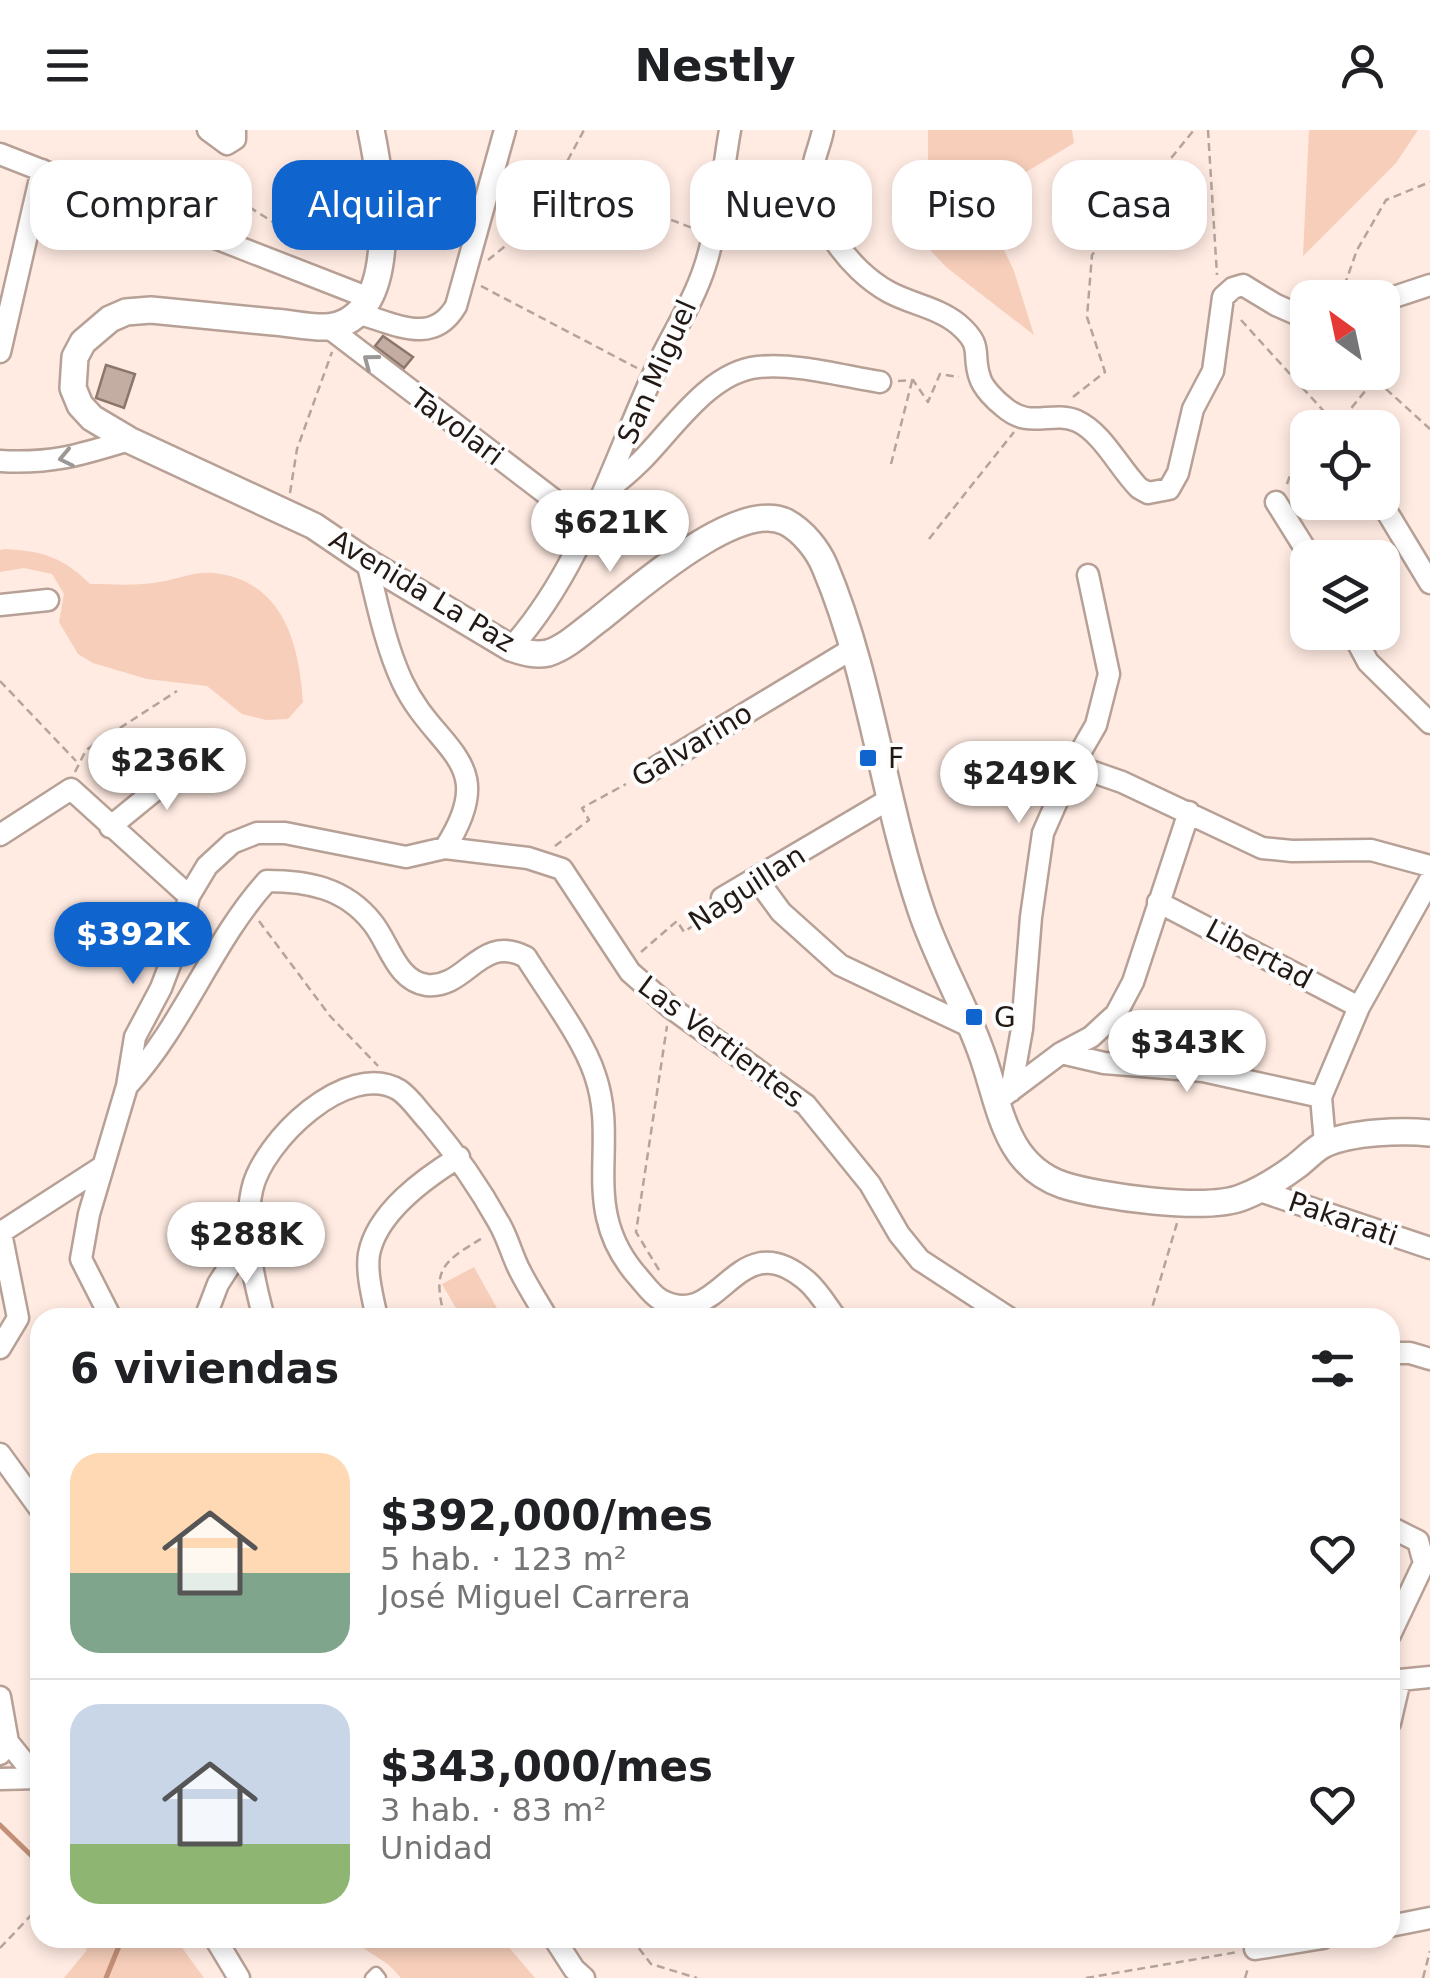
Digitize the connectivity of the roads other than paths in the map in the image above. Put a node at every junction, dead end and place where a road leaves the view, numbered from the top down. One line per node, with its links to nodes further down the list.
1 (208, 130): 6 (street)
2 (371, 130): 13 (street)
3 (504, 130): 13 (street)
4 (730, 130): 20 (street, San Miguel)
5 (823, 130): 14 (street)
6 (233, 136)
7 (0, 154): 8 (street)
8 (30, 165)
9 (30, 222): 16 (street)
10 (232, 250): 13 (street)
11 (1430, 285): 12 (street)
12 (1400, 295)
13 (363, 305): 15 (street)
14 (1290, 311)
15 (333, 332): 18 (street, Avenida La Paz); 23 (street, Tavolari, one-way to 15)
16 (0, 352)
17 (880, 382): 20 (street)
18 (129, 440): 19 (street, one-way to 19); 25 (street, Avenida La Paz)
19 (0, 461)
20 (604, 492): 23 (street, San Miguel)
21 (1276, 502): 24 (street)
22 (1392, 520): 27 (street)
23 (587, 526): 30 (street, San Miguel)
24 (1300, 540)
25 (367, 562): 30 (street, Avenida La Paz); 41 (street)
26 (1088, 574): 35 (street)
27 (1429, 581)
28 (48, 600): 29 (street)
29 (0, 605)
30 (511, 648): 31 (street, Avenida La Paz)
31 (852, 649): 36 (street, Galvarino); 37 (street, Avenida La Paz)
32 (1362, 650): 33 (street)
33 (1430, 723)
34 (192, 760): 39 (street)
35 (1073, 766): 38 (street); 52 (street)
36 (645, 774)
37 (888, 800): 43 (street, Naguillan); 49 (street, Avenida La Paz)
38 (1189, 812): 42 (street); 47 (street)
39 (110, 827): 40 (street); 45 (street)
40 (0, 835)
41 (446, 848): 45 (street, Las Vertientes); 70 (street, Las Vertientes)
42 (1430, 866)
43 (756, 878): 46 (street, Naguillan); 49 (street)
44 (1430, 880): 48 (street)
45 (189, 896): 51 (street)
46 (722, 898)
47 (1158, 902): 48 (street, Libertad); 50 (street)
48 (1359, 1007): 53 (street)
49 (971, 1026): 52 (street, Avenida La Paz)
50 (1061, 1054): 52 (street); 53 (street)
51 (126, 1086): 57 (street); 68 (street)
52 (1003, 1097): 58 (street, Avenida La Paz)
53 (1322, 1097): 55 (street)
54 (1430, 1134): 55 (street)
55 (1326, 1144): 58 (street, Avenida La Paz)
56 (459, 1157): 60 (street); 65 (street); 66 (street)
57 (102, 1167): 59 (street); 62 (street)
58 (1257, 1190): 61 (street, Pakarati)
59 (0, 1233): 71 (street)
60 (249, 1236): 63 (street); 64 (street)
61 (1430, 1248)
62 (106, 1308)
63 (209, 1308)
64 (261, 1308)
65 (376, 1308)
66 (541, 1308)
67 (685, 1308): 69 (street)
68 (685, 1308)
69 (828, 1308)
70 (994, 1308)
71 (0, 1348)
72 (1400, 1353): 73 (street)
73 (1430, 1359)
74 (0, 1454): 75 (street)
75 (30, 1495)
76 (1400, 1532): 77 (street)
77 (1400, 1614)
78 (1430, 1677): 79 (street)
79 (1400, 1680)
80 (0, 1697): 81 (street)
81 (4, 1748): 82 (street)
82 (30, 1771)
83 (0, 1778): 84 (street)
84 (30, 1778)
85 (1430, 1918): 86 (street)
86 (1400, 1924)
87 (220, 1948): 89 (street)
88 (560, 1948): 92 (street)
89 (240, 1978)
90 (371, 1978): 91 (lane)
91 (380, 1978)
92 (584, 1978)

